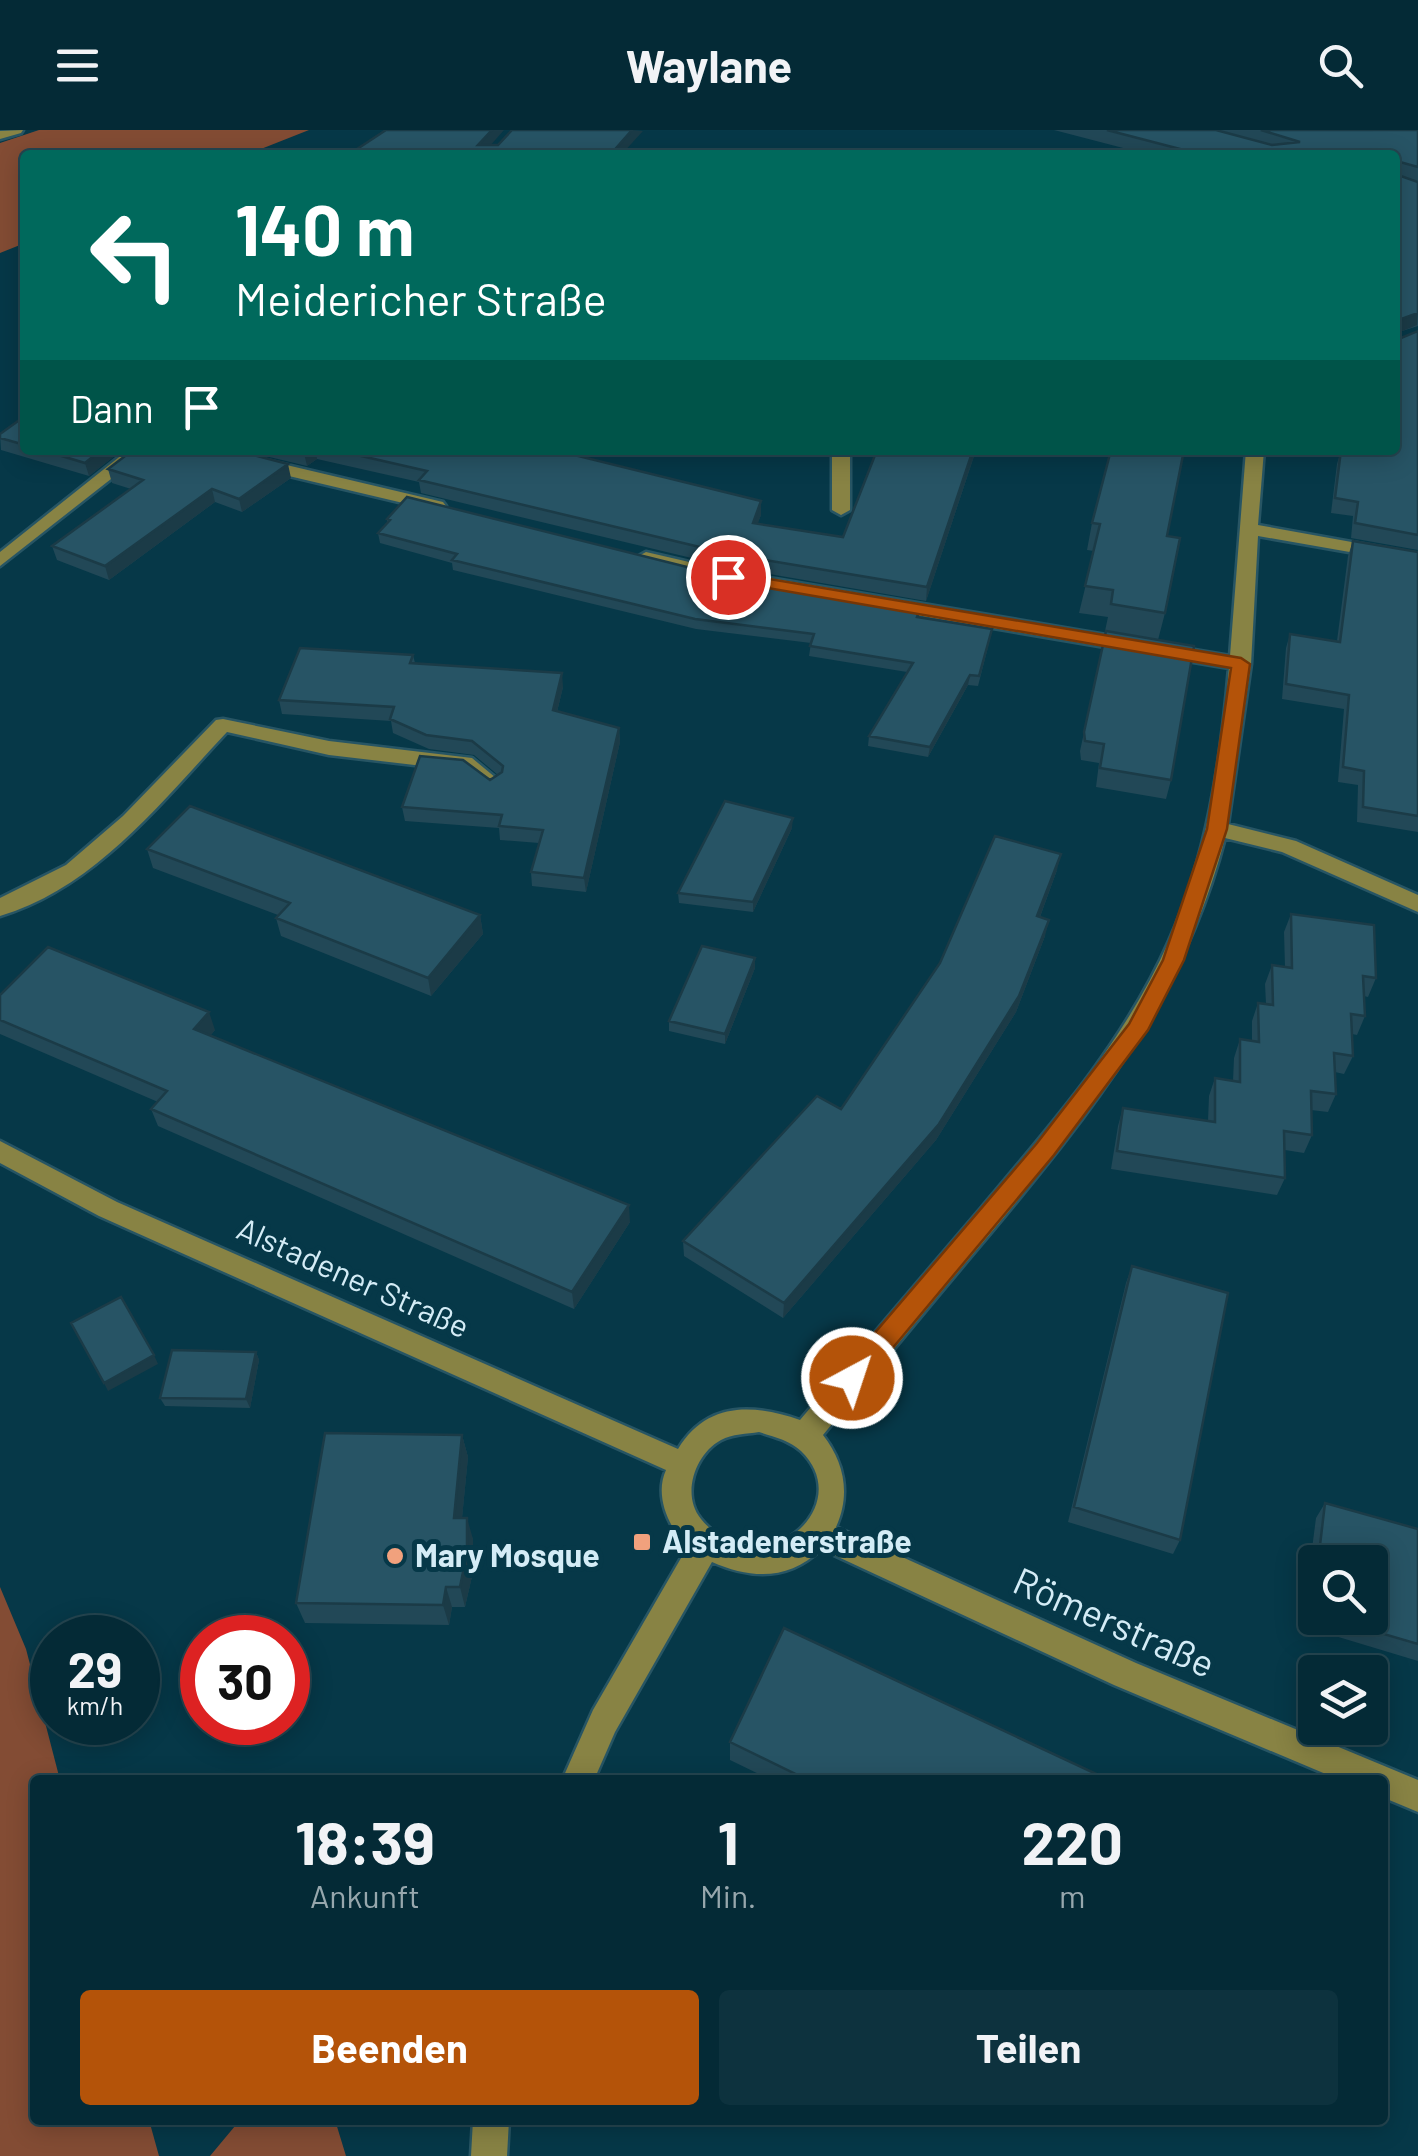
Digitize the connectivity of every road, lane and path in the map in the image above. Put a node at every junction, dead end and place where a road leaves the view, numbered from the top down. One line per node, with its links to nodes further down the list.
1 (16, 130): 2 (street)
2 (0, 136)
3 (133, 455): 12 (street)
4 (841, 455): 7 (street)
5 (1255, 455): 9 (street)
6 (232, 457): 8 (street)
7 (840, 510)
8 (461, 512)
9 (1248, 529): 11 (street); 13 (street)
10 (632, 554): 13 (street)
11 (1418, 559)
12 (0, 562)
13 (1241, 664): 15 (street)
14 (492, 783): 17 (street)
15 (1217, 829): 16 (street); 19 (street)
16 (1418, 904)
17 (0, 908)
18 (0, 1151): 20 (street, Alstadener Straße)
19 (804, 1436): 20 (street); 21 (street)
20 (680, 1464): 22 (street)
21 (818, 1533): 22 (street); 24 (street, Römerstraße)
22 (704, 1547): 23 (street)
23 (580, 1775)
24 (1367, 1775)
25 (1388, 1784): 26 (street, Römerstraße)
26 (1418, 1796)
27 (491, 2125): 28 (street)
28 (489, 2156)

